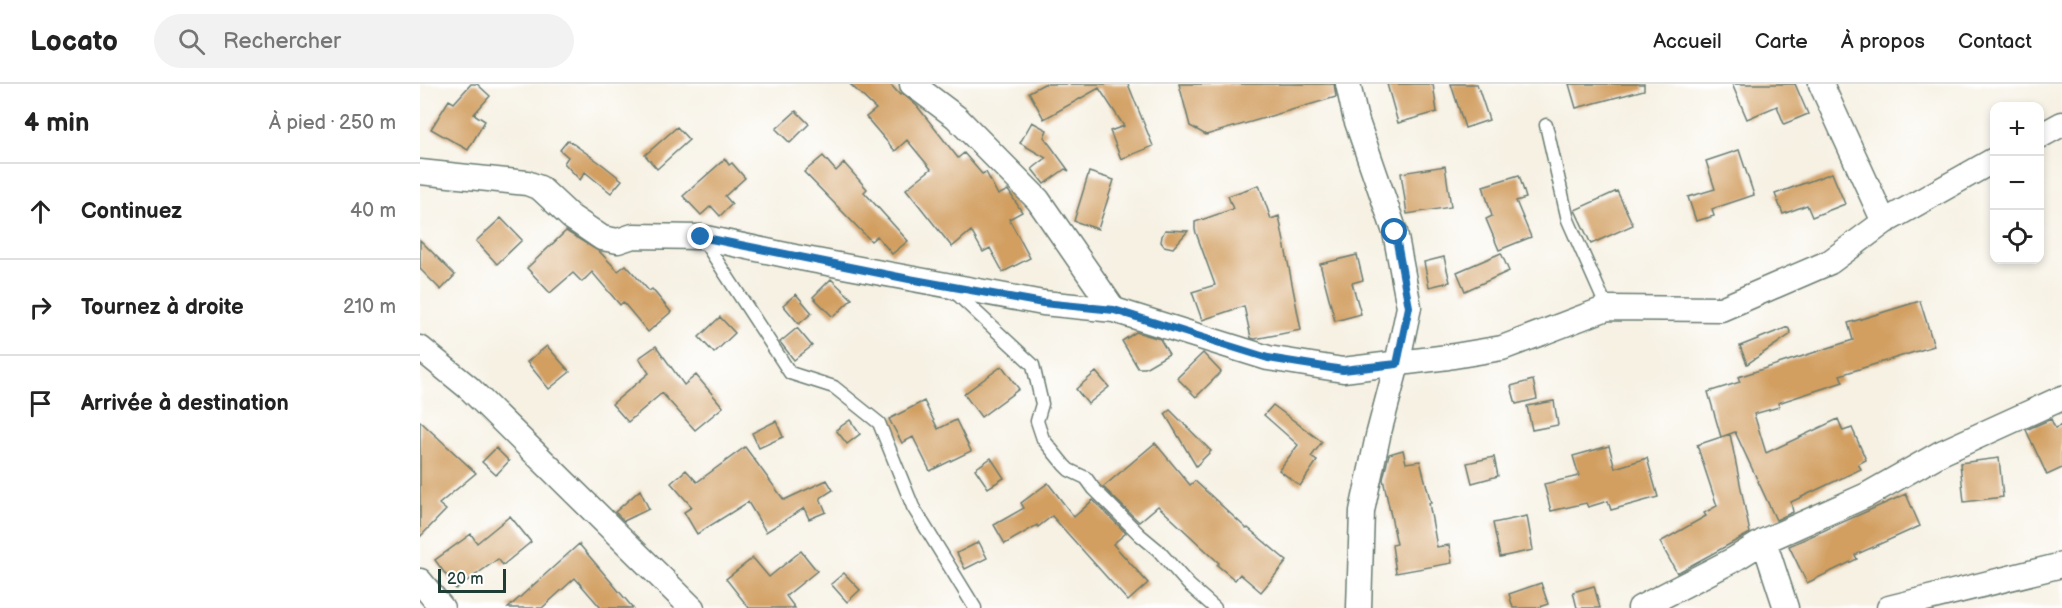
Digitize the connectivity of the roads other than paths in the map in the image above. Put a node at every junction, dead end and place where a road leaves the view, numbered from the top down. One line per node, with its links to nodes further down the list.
1 (912, 84): 13 (street)
2 (1348, 84): 15 (street)
3 (1821, 84): 9 (street)
4 (2062, 124): 6 (street)
5 (1546, 125): 12 (lane)
6 (2044, 134)
7 (1990, 163): 9 (street)
8 (420, 172): 10 (street)
9 (1884, 222): 12 (street)
10 (701, 237): 11 (street); 22 (lane)
11 (909, 279): 13 (street); 23 (lane)
12 (1607, 308): 15 (street)
13 (1114, 310): 15 (street)
14 (420, 348): 21 (street)
15 (1397, 364): 24 (street)
16 (2062, 398): 17 (street)
17 (1764, 542): 25 (street); 26 (street)
18 (2062, 566): 27 (street)
19 (420, 581): 20 (street)
20 (442, 608)
21 (692, 608)
22 (975, 608)
23 (1215, 608)
24 (1359, 608)
25 (1640, 608)
26 (1786, 608)
27 (1889, 608)

